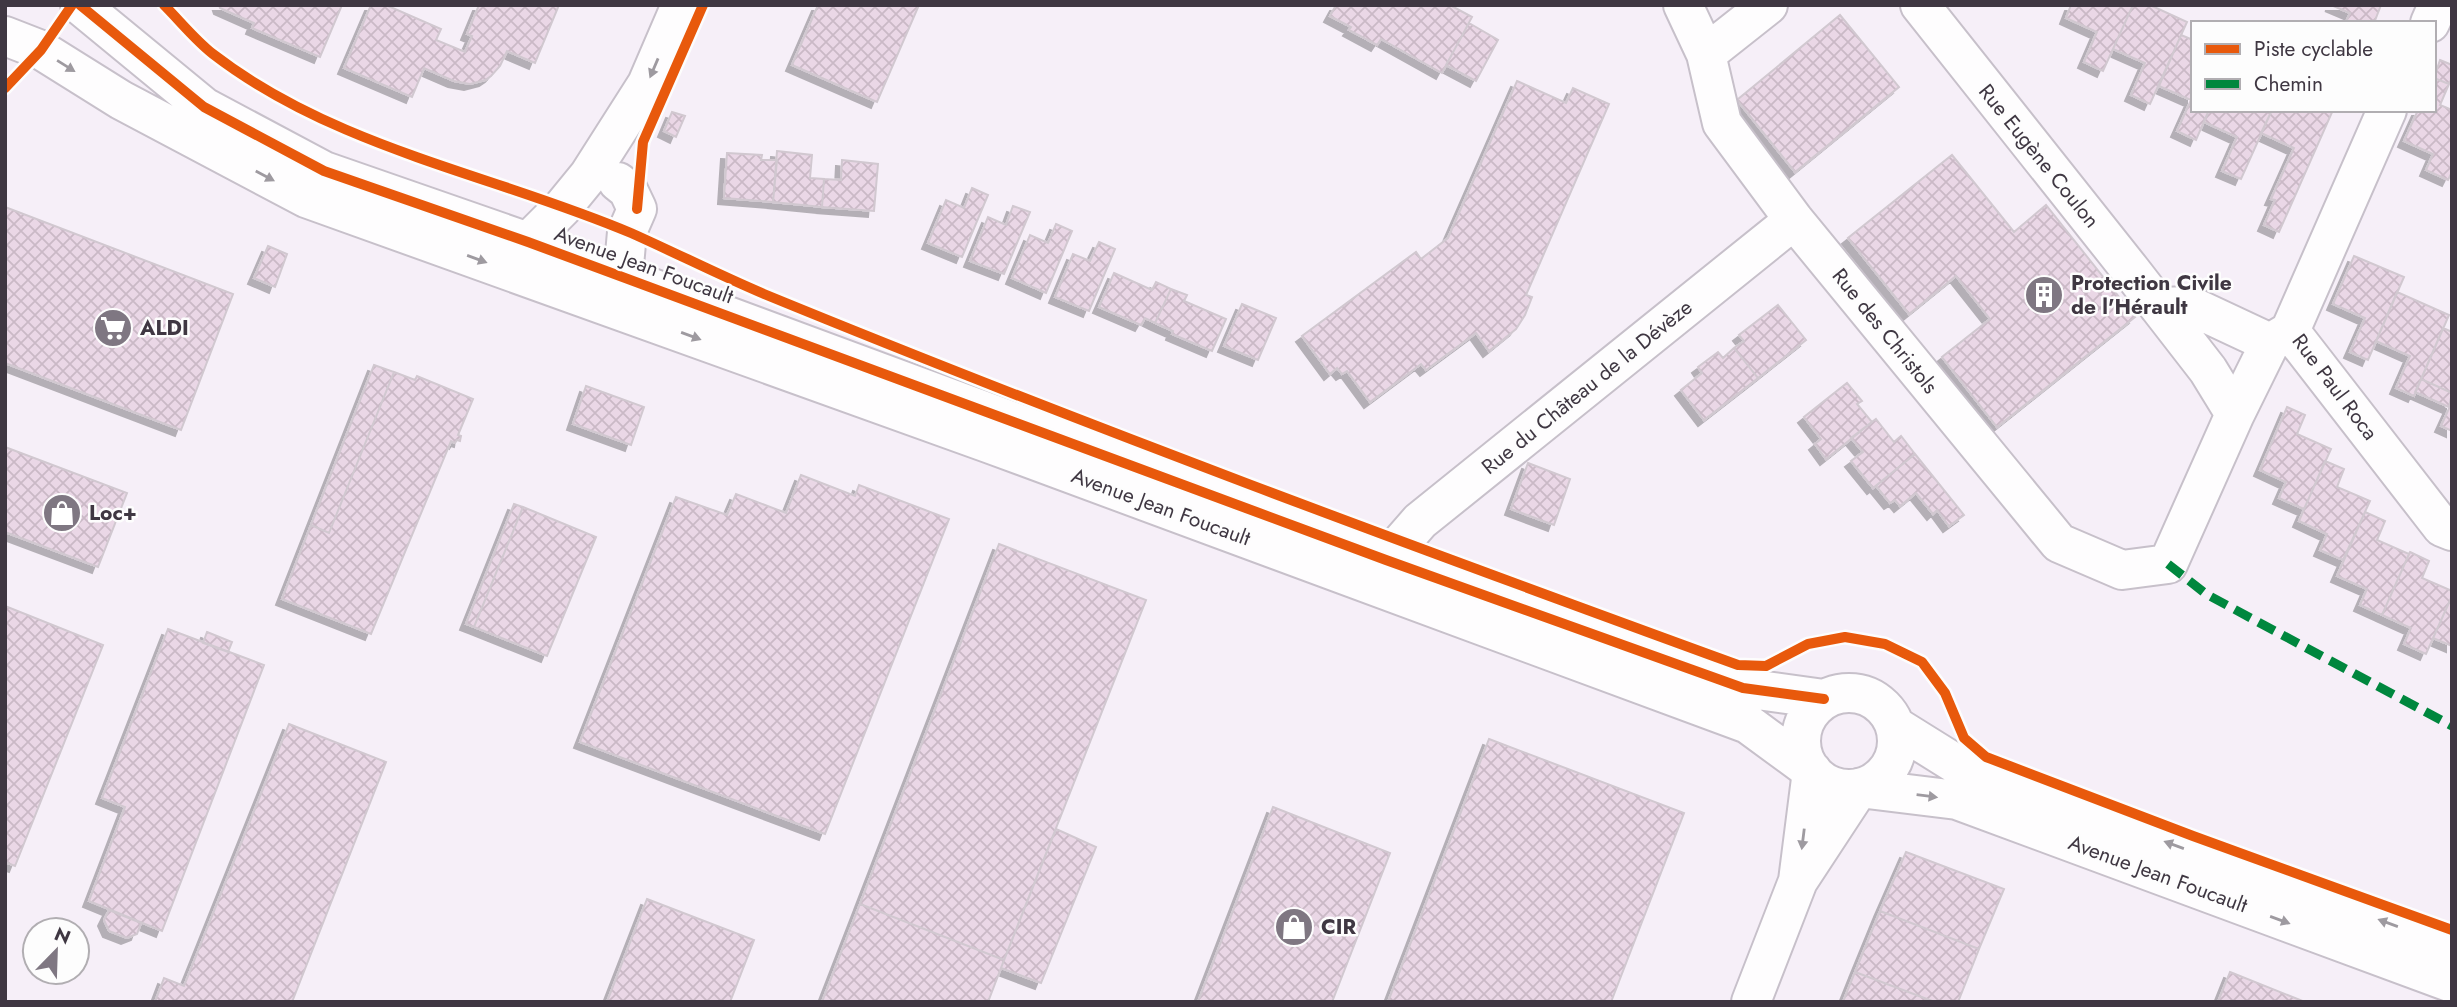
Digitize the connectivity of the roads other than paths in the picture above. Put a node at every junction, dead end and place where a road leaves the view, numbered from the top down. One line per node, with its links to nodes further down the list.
1 (80, 5): 13 (main road, Avenue Jean Foucault)
2 (681, 5): 13 (main road, one-way to 13)
3 (1683, 5): 9 (main road, Rue des Christols)
4 (1768, 5): 9 (main road)
5 (1920, 5): 15 (main road, Rue Eugène Coulon)
6 (2438, 5): 7 (main road)
7 (2431, 21)
8 (5, 36): 22 (main road, Avenue Jean Foucault, one-way to 22)
9 (1706, 54): 12 (main road, Rue des Christols)
10 (2386, 112): 16 (main road, Rue Paul Roca)
11 (618, 182): 14 (main road)
12 (1794, 220): 17 (main road, Rue des Christols); 19 (main road, Rue du Château de la Dévèze)
13 (528, 242): 14 (main road, Avenue Jean Foucault)
14 (623, 277): 19 (main road, Avenue Jean Foucault)
15 (2159, 307): 16 (main road); 17 (main road, Rue Eugène Coulon)
16 (2280, 337): 17 (main road); 18 (main road, Rue Paul Roca)
17 (2235, 414)
18 (2452, 531)
19 (1386, 560): 20 (main road, Avenue Jean Foucault)
20 (1824, 699): 21 (main road); 22 (main road)
21 (1895, 726): 23 (main road); 25 (main road, Avenue Jean Foucault, one-way to 21)
22 (1812, 771): 23 (main road); 24 (main road, one-way to 24)
23 (1859, 788): 24 (main road); 26 (main road, Avenue Jean Foucault, one-way to 26)
24 (1798, 881): 27 (main road)
25 (2452, 946)
26 (2452, 983)
27 (1751, 1002)

